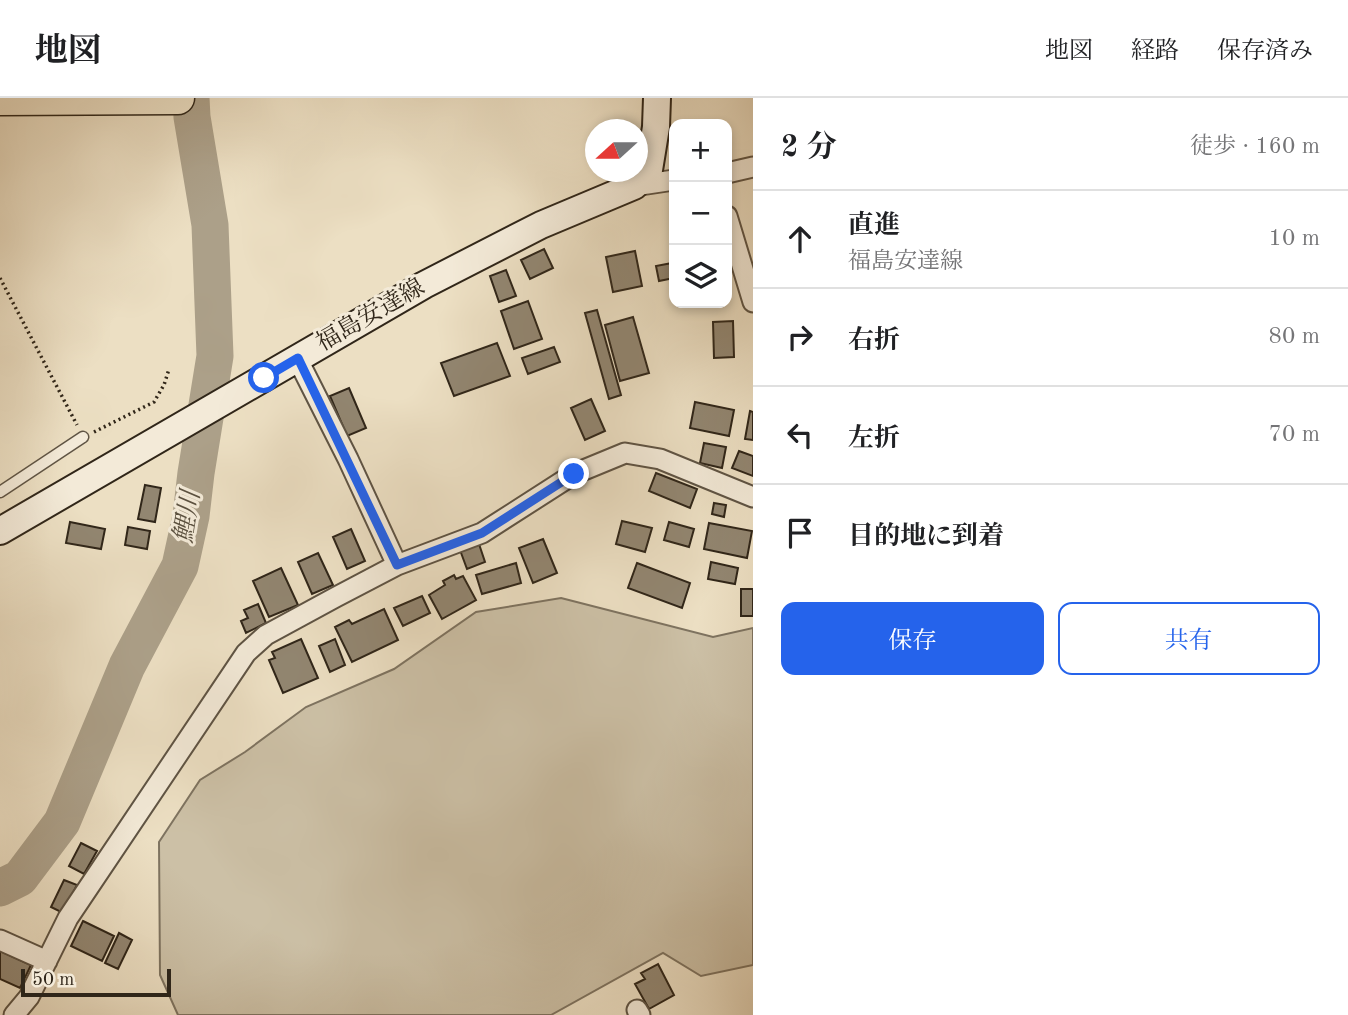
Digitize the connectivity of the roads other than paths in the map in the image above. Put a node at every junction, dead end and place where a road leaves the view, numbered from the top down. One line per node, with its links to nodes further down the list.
1 (178, 98): 3 (highway)
2 (657, 98): 7 (main road)
3 (0, 99)
4 (753, 167): 5 (street)
5 (732, 172)
6 (669, 181): 7 (street)
7 (634, 186): 10 (main road, 福島安達線)
8 (732, 233): 9 (street)
9 (753, 302)
10 (298, 358): 14 (main road, 福島安達線); 15 (street)
11 (83, 437): 12 (lane)
12 (0, 492)
13 (753, 497): 15 (street)
14 (0, 531)
15 (397, 565): 17 (street)
16 (0, 940): 17 (street)
17 (47, 961): 18 (street)
18 (13, 1015)

